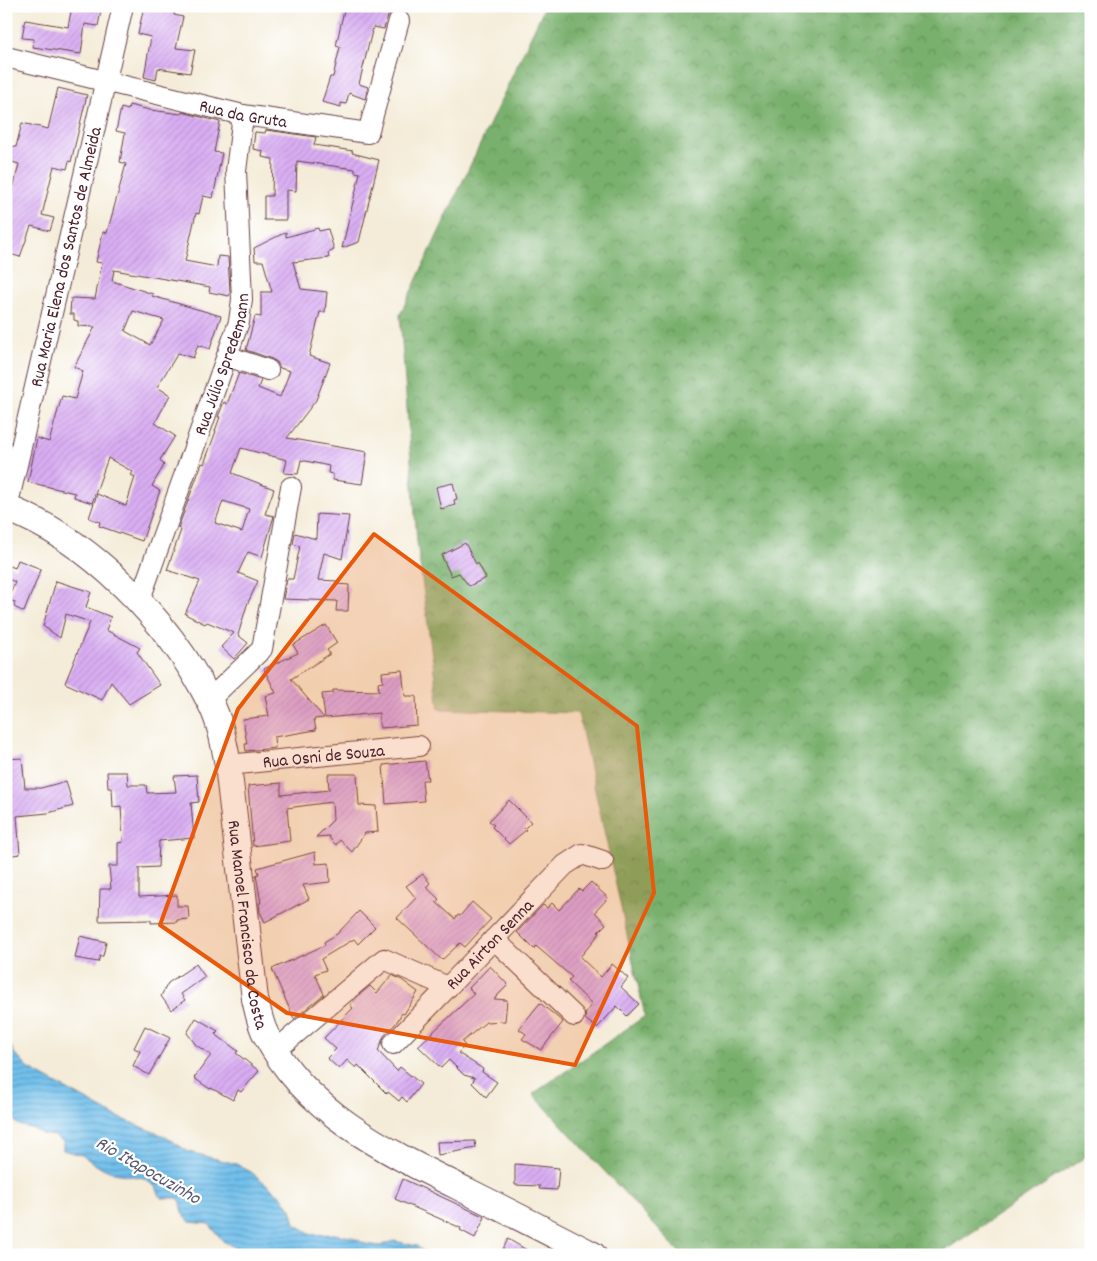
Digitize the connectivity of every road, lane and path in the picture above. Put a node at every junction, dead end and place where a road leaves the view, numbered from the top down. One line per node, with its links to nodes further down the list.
1 (123, 6): 4 (street, Rua Maria Elena dos Santos de Almeida)
2 (399, 21): 5 (street, Rua da Gruta)
3 (6, 57): 4 (street, Rua da Gruta)
4 (106, 81): 5 (street, Rua da Gruta); 9 (street, Rua Maria Elena dos Santos de Almeida)
5 (243, 115): 6 (street, Rua Júlio Spredemann)
6 (227, 356): 7 (street); 10 (street, Rua Júlio Spredemann)
7 (268, 370)
8 (291, 487): 11 (street)
9 (7, 508): 10 (main road, Rua Manoel Francisco da Costa)
10 (139, 602): 11 (main road, Rua Manoel Francisco da Costa)
11 (209, 700): 13 (main road, Rua Manoel Francisco da Costa)
12 (419, 746): 13 (street, Rua Osni de Souza)
13 (228, 765): 19 (main road, Rua Manoel Francisco da Costa)
14 (603, 861): 15 (street, Rua Airton Senna)
15 (494, 938): 16 (street, Rua Airton Senna); 17 (street)
16 (448, 987): 18 (street); 19 (street, Rua Airton Senna)
17 (574, 1016)
18 (393, 1044)
19 (275, 1051): 20 (main road, Rua Manoel Francisco da Costa)
20 (593, 1255)

